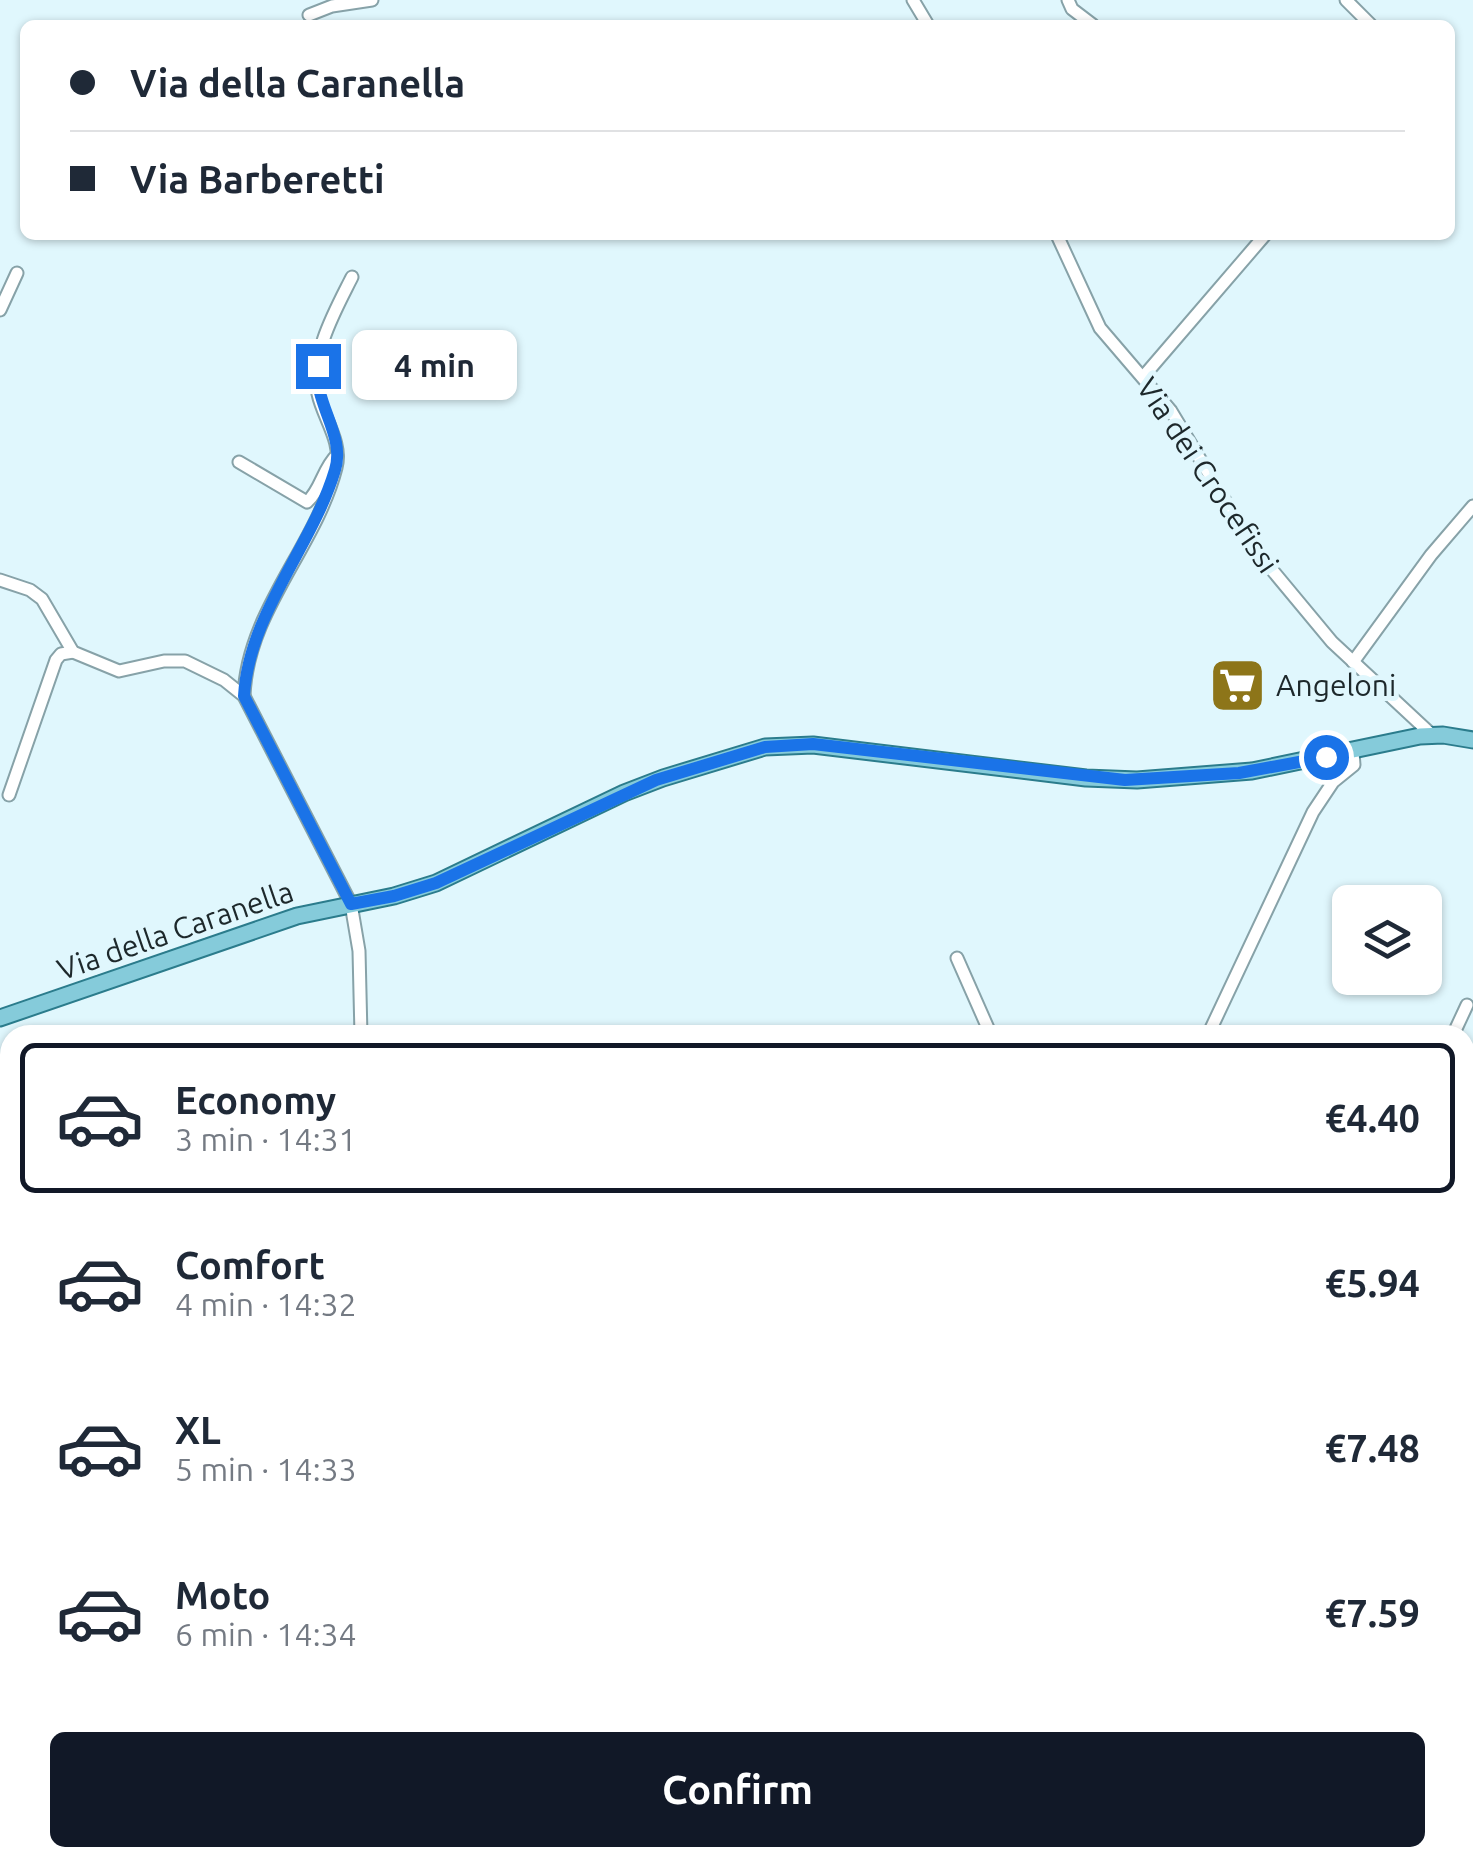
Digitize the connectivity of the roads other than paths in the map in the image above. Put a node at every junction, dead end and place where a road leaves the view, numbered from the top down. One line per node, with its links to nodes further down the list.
1 (372, 0): 4 (street)
2 (1068, 0): 5 (street)
3 (1346, 0): 6 (street)
4 (309, 15)
5 (1087, 20)
6 (1366, 20)
7 (1059, 240): 12 (street, Via dei Crocefissi)
8 (1261, 240): 12 (street)
9 (17, 273): 11 (street)
10 (352, 277): 13 (street)
11 (0, 310)
12 (1142, 377): 18 (street, Via dei Crocefissi)
13 (337, 454): 14 (street); 19 (street)
14 (240, 462)
15 (1473, 506): 18 (street)
16 (0, 580): 17 (street)
17 (73, 652): 19 (street); 23 (street)
18 (1352, 662): 20 (street, Via dei Crocefissi)
19 (244, 696): 24 (street)
20 (1432, 736): 21 (main road, Via della Caranella); 22 (main road, Via della Caranella)
21 (1473, 740)
22 (1353, 752): 24 (main road, Via della Caranella); 30 (street)
23 (9, 794)
24 (351, 904): 27 (main road, Via della Caranella); 28 (street)
25 (957, 958): 29 (street)
26 (1467, 1004): 31 (street)
27 (0, 1018)
28 (360, 1025)
29 (987, 1025)
30 (1213, 1025)
31 (1458, 1025)

